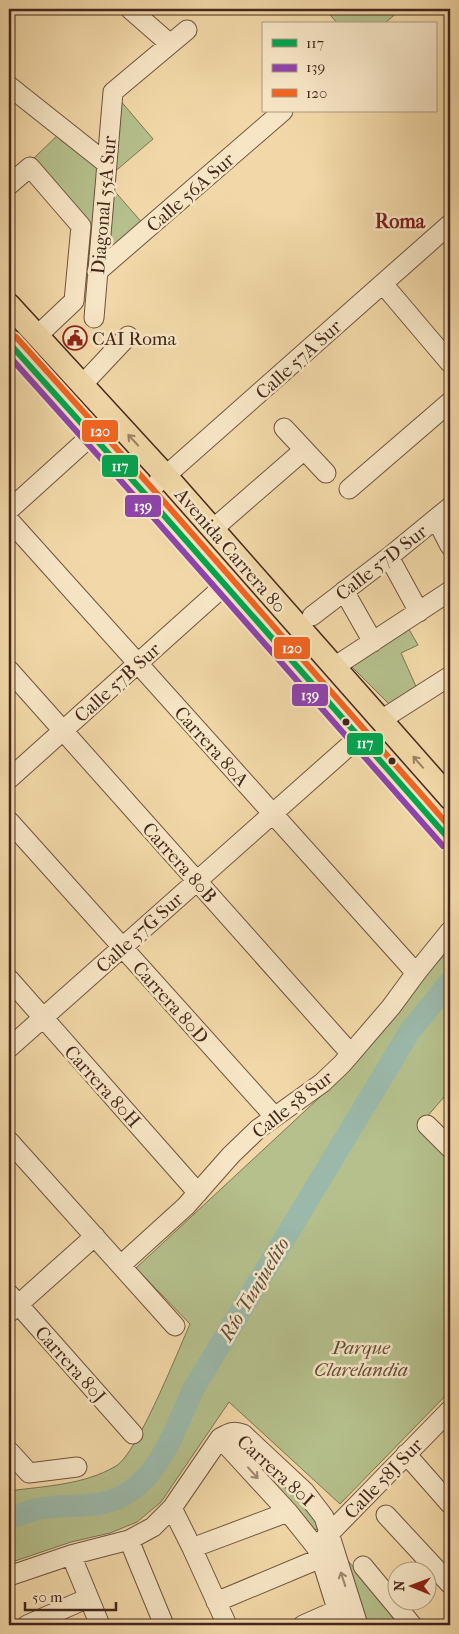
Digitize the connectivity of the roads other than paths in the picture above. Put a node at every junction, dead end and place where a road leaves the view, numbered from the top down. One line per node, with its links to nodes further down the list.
1 (130, 9): 3 (street)
2 (187, 30): 3 (street)
3 (170, 44): 6 (street, Diagonal 55A Sur)
4 (9, 86): 6 (street)
5 (282, 112): 9 (street, Calle 56A Sur)
6 (106, 163): 9 (street, Diagonal 55A Sur)
7 (9, 185): 13 (street)
8 (450, 224): 10 (street, Calle 57A Sur)
9 (97, 272): 12 (street, Diagonal 55A Sur)
10 (383, 284): 16 (street); 23 (street, Calle 57A Sur)
11 (9, 305): 13 (main road, Avenida Carrera 80)
12 (94, 318)
13 (37, 336): 17 (main road, Avenida Carrera 80)
14 (128, 336): 17 (street)
15 (9, 343): 20 (main road, Avenida Carrera 80)
16 (450, 363)
17 (82, 385): 23 (main road, Avenida Carrera 80, one-way to 17)
18 (450, 402): 24 (street)
19 (284, 428): 21 (street)
20 (92, 435): 25 (main road, Avenida Carrera 80); 26 (street)
21 (304, 450): 22 (street); 29 (street)
22 (326, 473)
23 (166, 476): 25 (street, Calle 57A Sur); 29 (main road, Avenida Carrera 80)
24 (349, 489)
25 (145, 494): 32 (main road, Avenida Carrera 80)
26 (9, 510)
27 (443, 513): 30 (street); 31 (street, Calle 57D Sur)
28 (9, 520): 38 (street, Carrera 80A)
29 (213, 530): 39 (main road, Avenida Carrera 80)
30 (450, 546)
31 (389, 557): 33 (street, Calle 57D Sur); 35 (street)
32 (225, 585): 38 (street, Calle 57B Sur); 44 (main road, Avenida Carrera 80)
33 (344, 591): 36 (street, Calle 57D Sur); 37 (street)
34 (450, 591): 35 (street)
35 (419, 612): 37 (street)
36 (312, 616)
37 (373, 642): 39 (street)
38 (138, 663): 43 (street, Calle 57B Sur); 47 (street, Carrera 80A)
39 (334, 667): 42 (main road, Avenida Carrera 80)
40 (9, 670): 43 (street, Carrera 80B)
41 (446, 685): 42 (street)
42 (381, 720): 46 (main road, Avenida Carrera 80, one-way to 42)
43 (63, 730): 45 (street, Calle 57B Sur); 50 (street, Carrera 80B)
44 (359, 737): 47 (street, Calle 57G Sur); 49 (main road, Avenida Carrera 80)
45 (9, 779)
46 (450, 798)
47 (273, 814): 50 (street, Calle 57G Sur); 53 (street, Carrera 80A)
48 (9, 821): 52 (street, Carrera 80D)
49 (450, 840)
50 (197, 881): 52 (street, Calle 57G Sur); 57 (street, Carrera 80B)
51 (450, 931): 53 (street, Calle 58 Sur)
52 (122, 947): 55 (street, Calle 57G Sur); 58 (street, Carrera 80D)
53 (416, 973): 57 (street, Calle 58 Sur)
54 (9, 980): 55 (street, Carrera 80H)
55 (43, 1018): 56 (street, Calle 57G Sur); 62 (street, Carrera 80H)
56 (9, 1048)
57 (352, 1054): 58 (street, Calle 58 Sur)
58 (274, 1116): 62 (street, Calle 58 Sur)
59 (427, 1125): 61 (street)
60 (9, 1141): 63 (street)
61 (450, 1148)
62 (198, 1193): 64 (street, Calle 58 Sur)
63 (95, 1236): 64 (street); 65 (street)
64 (121, 1265): 66 (street)
65 (12, 1304): 68 (street, Carrera 80J)
66 (175, 1326)
67 (450, 1410): 71 (street, Calle 58J Sur)
68 (133, 1434)
69 (220, 1438): 74 (street); 75 (street, Carrera 80I, one-way to 75); 77 (street, Carrera 80I)
70 (9, 1451): 72 (street)
71 (406, 1454): 73 (street); 77 (street, Calle 58J Sur)
72 (77, 1467)
73 (450, 1504)
74 (172, 1508): 78 (street); 79 (street)
75 (288, 1512): 79 (street); 80 (street, Carrera 80I)
76 (386, 1515): 84 (street)
77 (330, 1533): 80 (street, Calle 58J Sur); 93 (street, Carrera 80I, one-way to 77)
78 (129, 1540): 81 (street); 90 (street)
79 (192, 1548): 86 (street)
80 (319, 1553): 86 (street, Calle 58J Sur); 87 (street, Carrera 80I)
81 (71, 1555): 83 (street); 89 (street)
82 (363, 1566): 94 (street)
83 (9, 1576)
84 (450, 1584)
85 (79, 1602): 88 (street)
86 (216, 1602): 91 (street)
87 (340, 1617): 92 (street)
88 (27, 1625)
89 (100, 1625)
90 (164, 1625)
91 (226, 1625)
92 (303, 1625)
93 (358, 1625)
94 (412, 1625)

